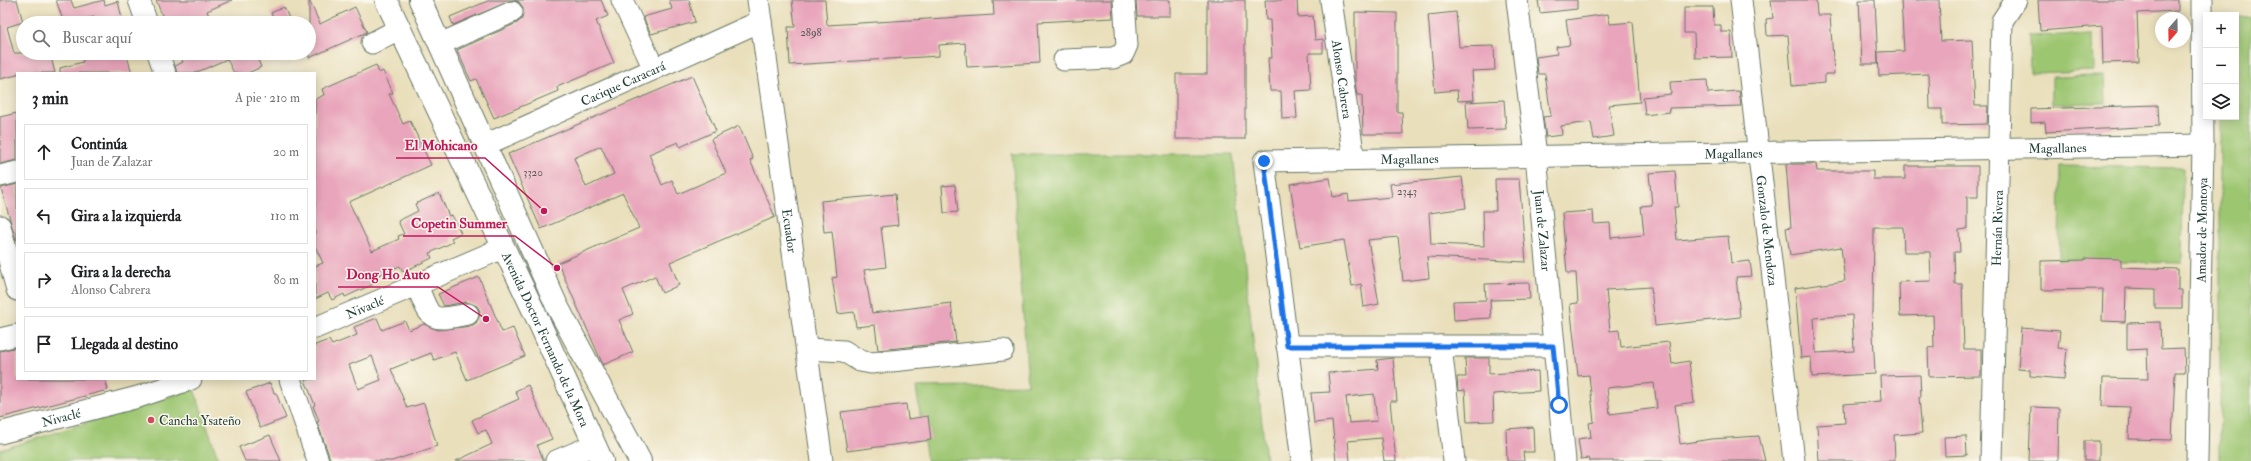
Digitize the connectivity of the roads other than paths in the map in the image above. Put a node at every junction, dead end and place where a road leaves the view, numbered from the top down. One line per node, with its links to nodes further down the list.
1 (139, 0): 13 (street)
2 (386, 0): 15 (highway, Avenida Doctor Fernando de la Mora)
3 (420, 0): 17 (highway, Avenida Doctor Fernando de la Mora)
4 (622, 0): 20 (street)
5 (758, 0): 14 (street, Ecuador)
6 (1124, 0): 19 (street)
7 (1331, 0): 27 (street, Alonso Cabrera)
8 (1517, 0): 26 (street, Juan de Zalazar)
9 (1742, 0): 25 (street, Gonzalo de Mendoza)
10 (2016, 0): 24 (street, Hernán Rivera)
11 (2202, 0): 23 (street, Amador de Montoya)
12 (512, 12): 17 (street)
13 (145, 16)
14 (761, 21): 20 (street, Cacique Caracará); 41 (street, Ecuador)
15 (400, 29): 16 (street); 31 (highway, Avenida Doctor Fernando de la Mora)
16 (372, 43)
17 (440, 44): 22 (highway, Avenida Doctor Fernando de la Mora)
18 (160, 60): 21 (street)
19 (1064, 60)
20 (654, 69): 22 (street, Cacique Caracará)
21 (165, 72)
22 (485, 145): 49 (highway, Avenida Doctor Fernando de la Mora)
23 (2203, 145): 24 (street, Magallanes); 56 (street, Amador de Montoya)
24 (2000, 147): 25 (street, Magallanes); 55 (street, Hernán Rivera)
25 (1760, 152): 26 (street, Magallanes); 54 (street, Gonzalo de Mendoza)
26 (1536, 156): 27 (street, Magallanes); 40 (street, Juan de Zalazar)
27 (1354, 159): 38 (street, Magallanes)
28 (16, 172): 29 (street)
29 (0, 176)
30 (0, 226): 33 (street)
31 (503, 248): 32 (street, Nivaclé); 46 (highway, Avenida Doctor Fernando de la Mora)
32 (417, 284): 34 (street); 35 (street, Nivaclé)
33 (16, 286)
34 (468, 314)
35 (316, 328)
36 (16, 334): 37 (street)
37 (0, 340)
38 (1287, 346): 39 (street); 51 (street)
39 (1441, 346): 40 (street); 52 (street)
40 (1553, 346): 53 (street, Juan de Zalazar)
41 (807, 349): 42 (street); 50 (street, Ecuador)
42 (1004, 350)
43 (188, 380): 45 (street, Nivaclé)
44 (290, 380): 47 (street)
45 (0, 433)
46 (598, 453): 48 (street)
47 (318, 461)
48 (556, 461)
49 (640, 461)
50 (822, 461)
51 (1302, 461)
52 (1454, 461)
53 (1565, 461)
54 (1794, 461)
55 (1990, 461)
56 (2197, 461)

